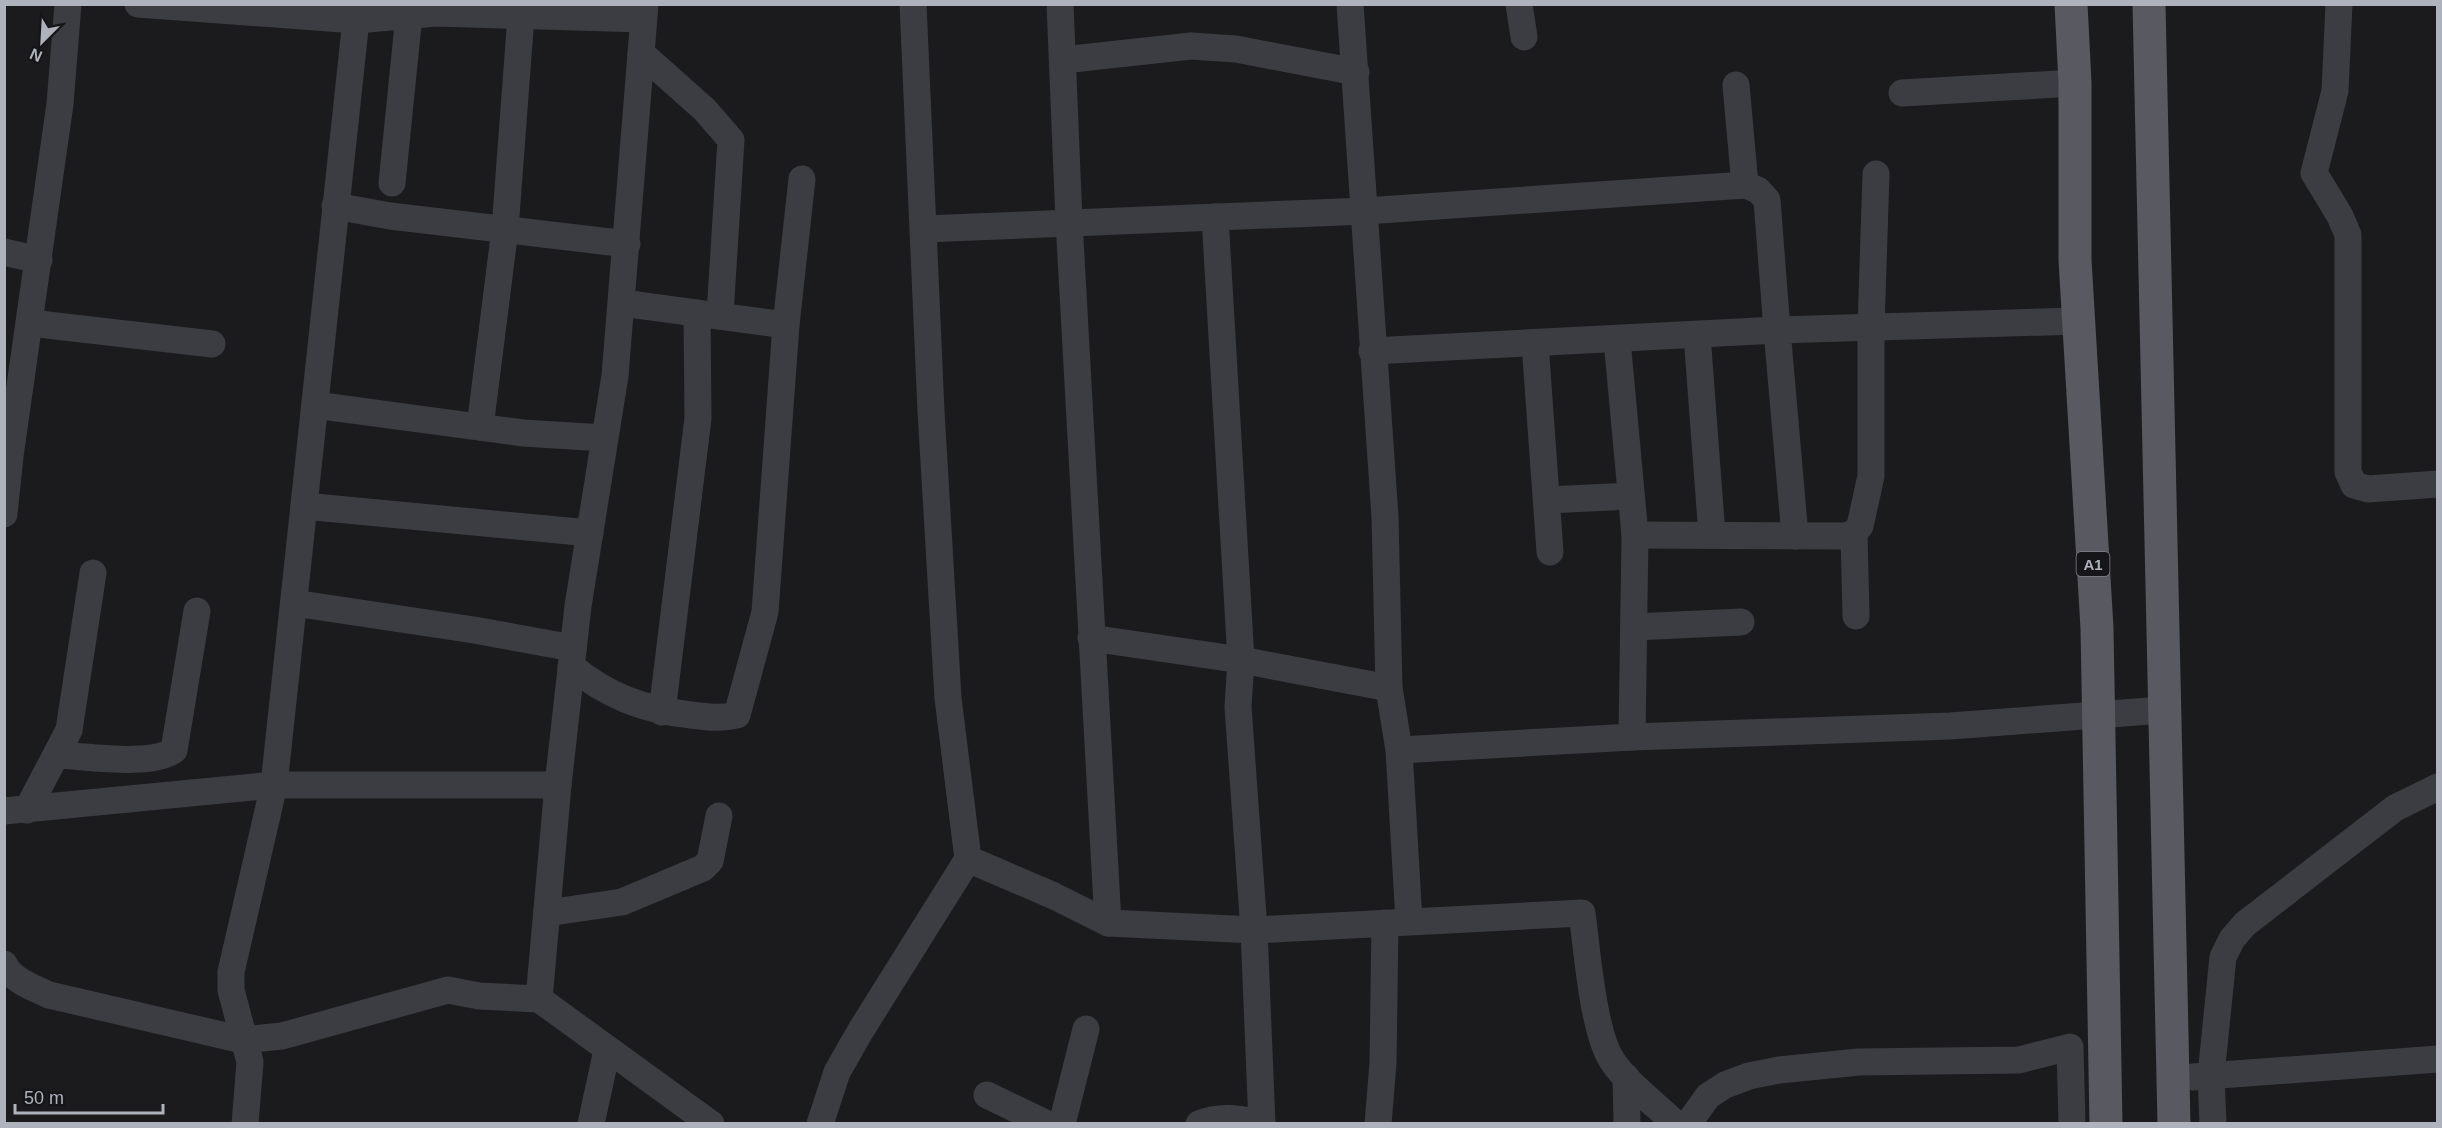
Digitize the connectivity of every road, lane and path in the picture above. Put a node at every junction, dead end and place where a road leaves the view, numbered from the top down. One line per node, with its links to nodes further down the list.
1 (68, 4): 34 (street)
2 (138, 4): 11 (street)
3 (913, 4): 31 (street)
4 (1060, 4): 17 (street)
5 (1350, 4): 18 (street)
6 (1519, 4): 15 (street)
7 (2059, 4): 19 (street)
8 (2071, 4): 19 (main road, A1)
9 (2149, 4): 71 (main road)
10 (2339, 4): 50 (street)
11 (359, 12): 13 (street); 26 (street)
12 (644, 12): 14 (street); 16 (street)
13 (409, 15): 14 (street); 24 (street)
14 (521, 16): 30 (street)
15 (1524, 37)
16 (641, 53): 32 (street); 36 (street)
17 (1063, 60): 18 (street); 29 (street)
18 (1356, 72): 27 (street)
19 (2070, 83): 21 (street); 37 (main road, A1)
20 (1736, 85): 25 (street)
21 (1902, 93)
22 (1876, 174): 40 (street)
23 (802, 179): 39 (street)
24 (392, 183)
25 (1744, 185): 27 (street); 41 (street)
26 (334, 206): 30 (street); 47 (street)
27 (1365, 211): 28 (street); 46 (street)
28 (1215, 217): 29 (street); 69 (street)
29 (1069, 221): 31 (street); 67 (street)
30 (505, 229): 32 (street); 48 (street)
31 (924, 229): 82 (street)
32 (627, 244): 35 (street)
33 (4, 252): 34 (street)
34 (39, 260): 38 (street)
35 (622, 303): 36 (street); 49 (street)
36 (709, 314): 39 (street); 72 (street)
37 (2078, 321): 40 (street); 73 (main road, A1)
38 (30, 323): 45 (street); 54 (street)
39 (786, 324): 72 (street)
40 (1871, 328): 41 (street); 56 (street)
41 (1777, 330): 42 (street); 59 (street)
42 (1697, 335): 43 (street); 58 (street)
43 (1617, 340): 44 (street); 51 (street)
44 (1535, 343): 46 (street); 52 (street)
45 (212, 344)
46 (1372, 351): 70 (street)
47 (315, 405): 48 (street); 53 (street)
48 (480, 427): 49 (street)
49 (604, 438): 55 (street)
50 (2438, 484)
51 (1630, 496): 52 (street); 57 (street)
52 (1547, 500): 60 (street)
53 (304, 506): 55 (street); 62 (street)
54 (4, 514)
55 (590, 533): 68 (street)
56 (1854, 533): 59 (street); 64 (street)
57 (1635, 535): 58 (street); 66 (street)
58 (1712, 535): 59 (street)
59 (1795, 536)
60 (1550, 552)
61 (93, 573): 76 (street)
62 (294, 603): 68 (street); 77 (street)
63 (196, 610): 76 (street)
64 (1856, 616)
65 (1741, 622): 66 (street)
66 (1634, 627): 74 (street)
67 (1091, 638): 69 (street); 85 (street)
68 (572, 657): 72 (street); 78 (street)
69 (1241, 660): 70 (street); 86 (street)
70 (1389, 688): 75 (street)
71 (2163, 710): 73 (street); 95 (main road)
72 (662, 712)
73 (2097, 715): 74 (street); 110 (main road, A1)
74 (1632, 737): 75 (street)
75 (1399, 750): 84 (street)
76 (57, 755): 80 (street)
77 (274, 785): 78 (street); 80 (street); 90 (street)
78 (558, 785): 83 (street)
79 (2438, 787): 93 (street)
80 (16, 811)
81 (719, 816): 83 (street)
82 (968, 859): 85 (street); 101 (street)
83 (547, 913): 88 (street)
84 (1398, 922): 86 (street); 94 (street); 105 (street)
85 (1108, 924): 86 (street)
86 (1254, 930): 97 (street)
87 (4, 964): 90 (street)
88 (539, 999): 90 (street); 91 (street)
89 (1086, 1029): 103 (street)
90 (243, 1040): 98 (street)
91 (607, 1050): 99 (street); 100 (street)
92 (2438, 1059): 93 (street)
93 (2211, 1075): 95 (street); 112 (street)
94 (1626, 1077): 106 (street); 107 (street)
95 (2172, 1080): 111 (main road)
96 (987, 1095): 102 (street)
97 (1262, 1123): 104 (street)
98 (245, 1124)
99 (591, 1124)
100 (711, 1124)
101 (820, 1124)
102 (1047, 1124)
103 (1062, 1124)
104 (1199, 1124)
105 (1378, 1124)
106 (1627, 1124)
107 (1676, 1124)
108 (1688, 1124): 109 (street)
109 (2072, 1124)
110 (2106, 1124)
111 (2174, 1124)
112 (2213, 1124)

